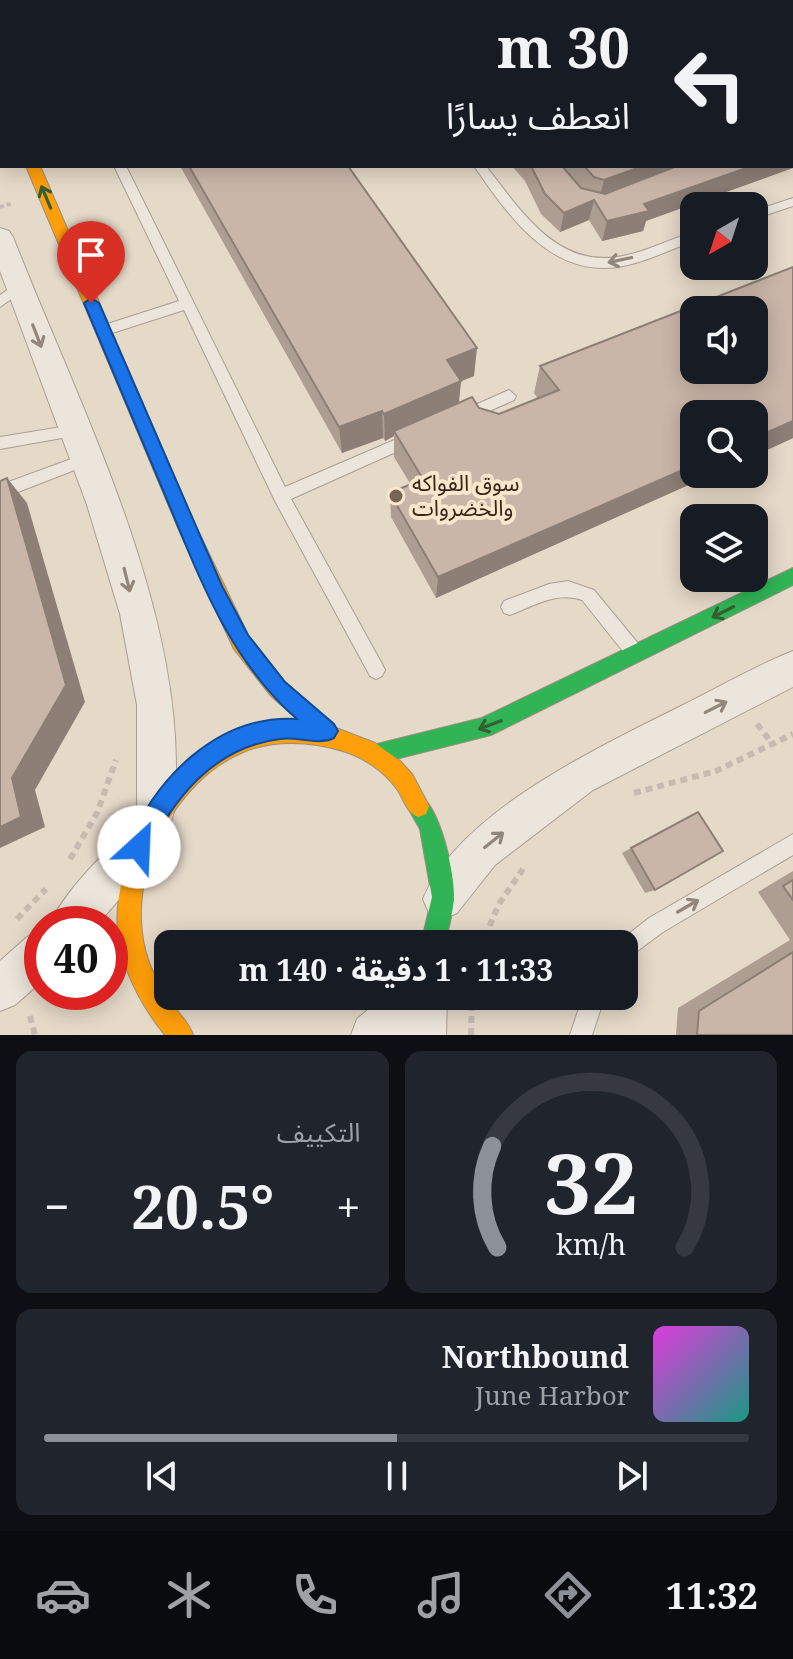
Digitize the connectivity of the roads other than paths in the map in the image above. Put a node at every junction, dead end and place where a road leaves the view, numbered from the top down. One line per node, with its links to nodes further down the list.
1 (34, 168): 10 (street, one-way to 1)
2 (482, 168): 7 (lane, one-way to 2)
3 (121, 169): 9 (lane)
4 (793, 202): 5 (lane)
5 (768, 210)
6 (0, 237): 8 (street)
7 (680, 241)
8 (8, 286): 15 (street, one-way to 15)
9 (187, 304): 10 (lane); 17 (lane)
10 (103, 331): 23 (street)
11 (509, 396): 12 (lane)
12 (452, 421)
13 (423, 434): 17 (lane)
14 (0, 443): 15 (lane)
15 (80, 446): 16 (lane); 25 (street, one-way to 25)
16 (0, 492)
17 (281, 496): 22 (lane)
18 (793, 576): 20 (street, one-way to 20)
19 (510, 607): 20 (lane)
20 (637, 655): 24 (street, one-way to 24)
21 (793, 668): 28 (street, one-way to 21)
22 (376, 670)
23 (327, 731): 24 (street); 25 (street)
24 (376, 753): 28 (street)
25 (156, 810): 27 (street)
26 (793, 844): 31 (lane, one-way to 26)
27 (139, 847): 29 (street); 37 (street)
28 (443, 899): 30 (street)
29 (87, 906)
30 (436, 930)
31 (638, 939)
32 (24, 944): 33 (street)
33 (0, 990)
34 (400, 1010): 38 (street)
35 (425, 1010): 39 (street)
36 (589, 1010): 40 (lane)
37 (181, 1035)
38 (373, 1035)
39 (424, 1035)
40 (581, 1035)

